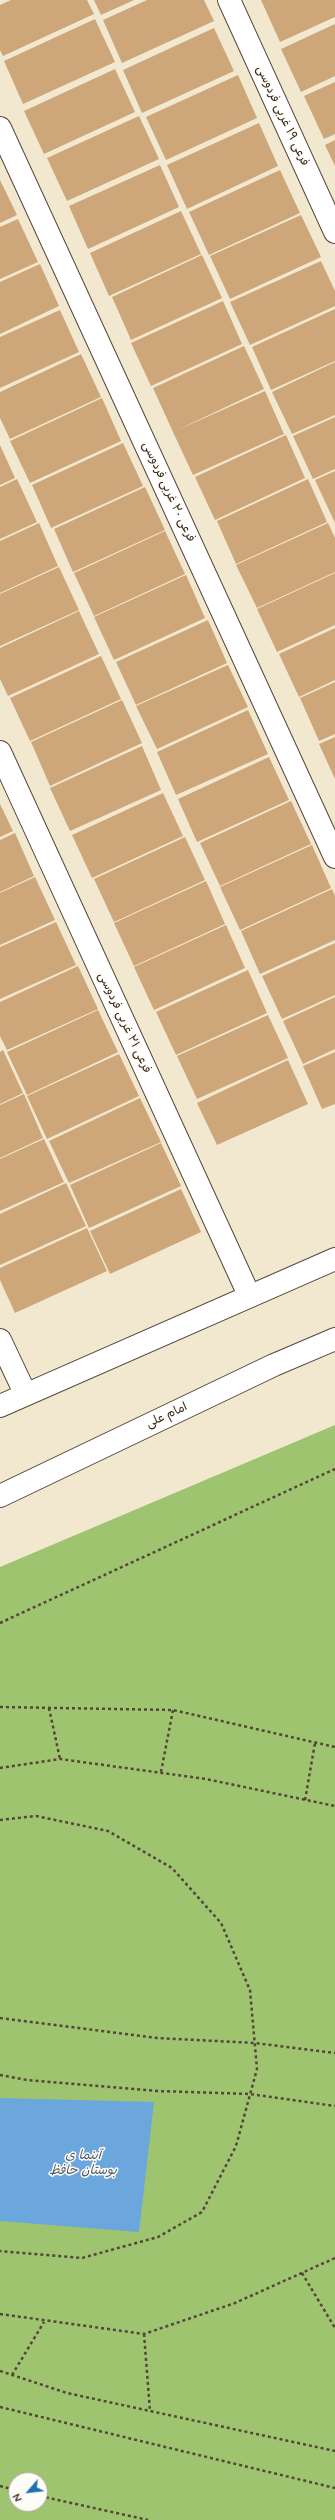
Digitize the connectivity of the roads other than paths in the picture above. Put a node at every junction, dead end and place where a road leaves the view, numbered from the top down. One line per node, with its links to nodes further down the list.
1 (229, 0): 3 (street, فرعی ۱۹ غربی فردوسی)
2 (0, 128): 5 (street, فرعی ۲۰ غربی فردوسی)
3 (335, 232)
4 (0, 752): 7 (street, فرعی ۲۱ غربی فردوسی)
5 (335, 857)
6 (335, 1259): 7 (street)
7 (249, 1295): 10 (street)
8 (335, 1339): 12 (street, امام علی)
9 (0, 1340): 10 (street)
10 (25, 1393): 11 (street)
11 (0, 1406)
12 (10, 1485): 13 (street, امام علی)
13 (0, 1496)

